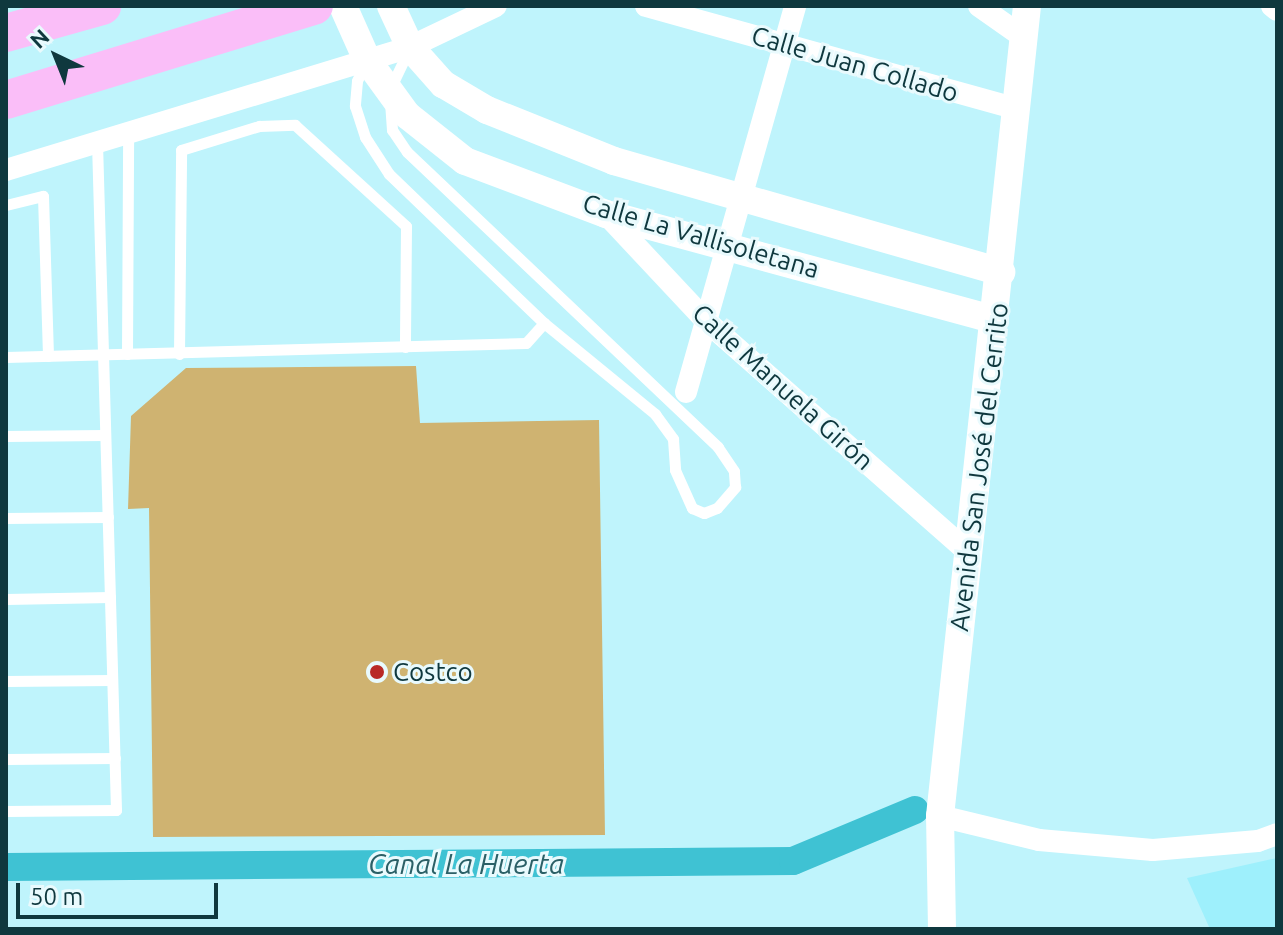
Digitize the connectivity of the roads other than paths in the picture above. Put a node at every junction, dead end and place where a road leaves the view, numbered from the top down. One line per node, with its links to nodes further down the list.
1 (102, 6): 12 (highway)
2 (314, 6): 18 (highway)
3 (343, 6): 16 (street, Calle La Vallisoletana)
4 (391, 6): 15 (street, Calle La Vallisoletana)
5 (496, 6): 15 (street)
6 (646, 6): 14 (street, Calle Juan Collado)
7 (795, 6): 14 (street)
8 (979, 6): 13 (street)
9 (1027, 6): 13 (street, Avenida San José del Cerrito)
10 (1272, 6): 11 (street)
11 (1277, 10)
12 (6, 33)
13 (1023, 37): 19 (street, Avenida San José del Cerrito)
14 (783, 44): 19 (street, Calle Juan Collado); 23 (street)
15 (410, 47): 16 (street); 17 (lane); 23 (street, Calle La Vallisoletana)
16 (367, 60): 17 (street, Calle La Vallisoletana); 20 (street); 30 (lane)
17 (389, 91): 25 (street, Calle La Vallisoletana); 30 (lane)
18 (6, 100)
19 (1018, 109): 27 (street, Avenida San José del Cerrito)
20 (128, 134): 21 (street); 32 (lane)
21 (97, 144): 22 (street); 35 (lane)
22 (6, 170)
23 (742, 198): 26 (street); 27 (street, Calle La Vallisoletana)
24 (6, 205): 34 (lane)
25 (606, 214): 26 (street, Calle La Vallisoletana); 29 (street, Calle Manuela Girón)
26 (728, 244): 28 (street, Calle La Vallisoletana); 29 (street)
27 (1001, 272): 28 (street, Avenida San José del Cerrito)
28 (995, 320): 42 (street, Avenida San José del Cerrito)
29 (706, 321): 37 (street); 42 (street, Calle Manuela Girón)
30 (544, 323): 31 (lane)
31 (405, 347): 33 (lane); 33 (lane)
32 (127, 354): 33 (lane); 35 (lane)
33 (179, 354)
34 (48, 356): 35 (lane); 36 (lane)
35 (103, 356): 38 (lane)
36 (6, 357)
37 (686, 392)
38 (105, 435): 39 (lane); 40 (lane)
39 (6, 436)
40 (108, 517): 41 (lane); 43 (lane)
41 (6, 518)
42 (968, 552): 50 (street, Avenida San José del Cerrito)
43 (110, 597): 44 (lane); 45 (lane)
44 (6, 599)
45 (112, 680): 46 (lane); 47 (lane)
46 (6, 681)
47 (115, 758): 48 (lane); 49 (lane)
48 (6, 759)
49 (6, 811)
50 (940, 816): 51 (street); 52 (street, Avenida San José del Cerrito)
51 (1277, 834)
52 (942, 929)

